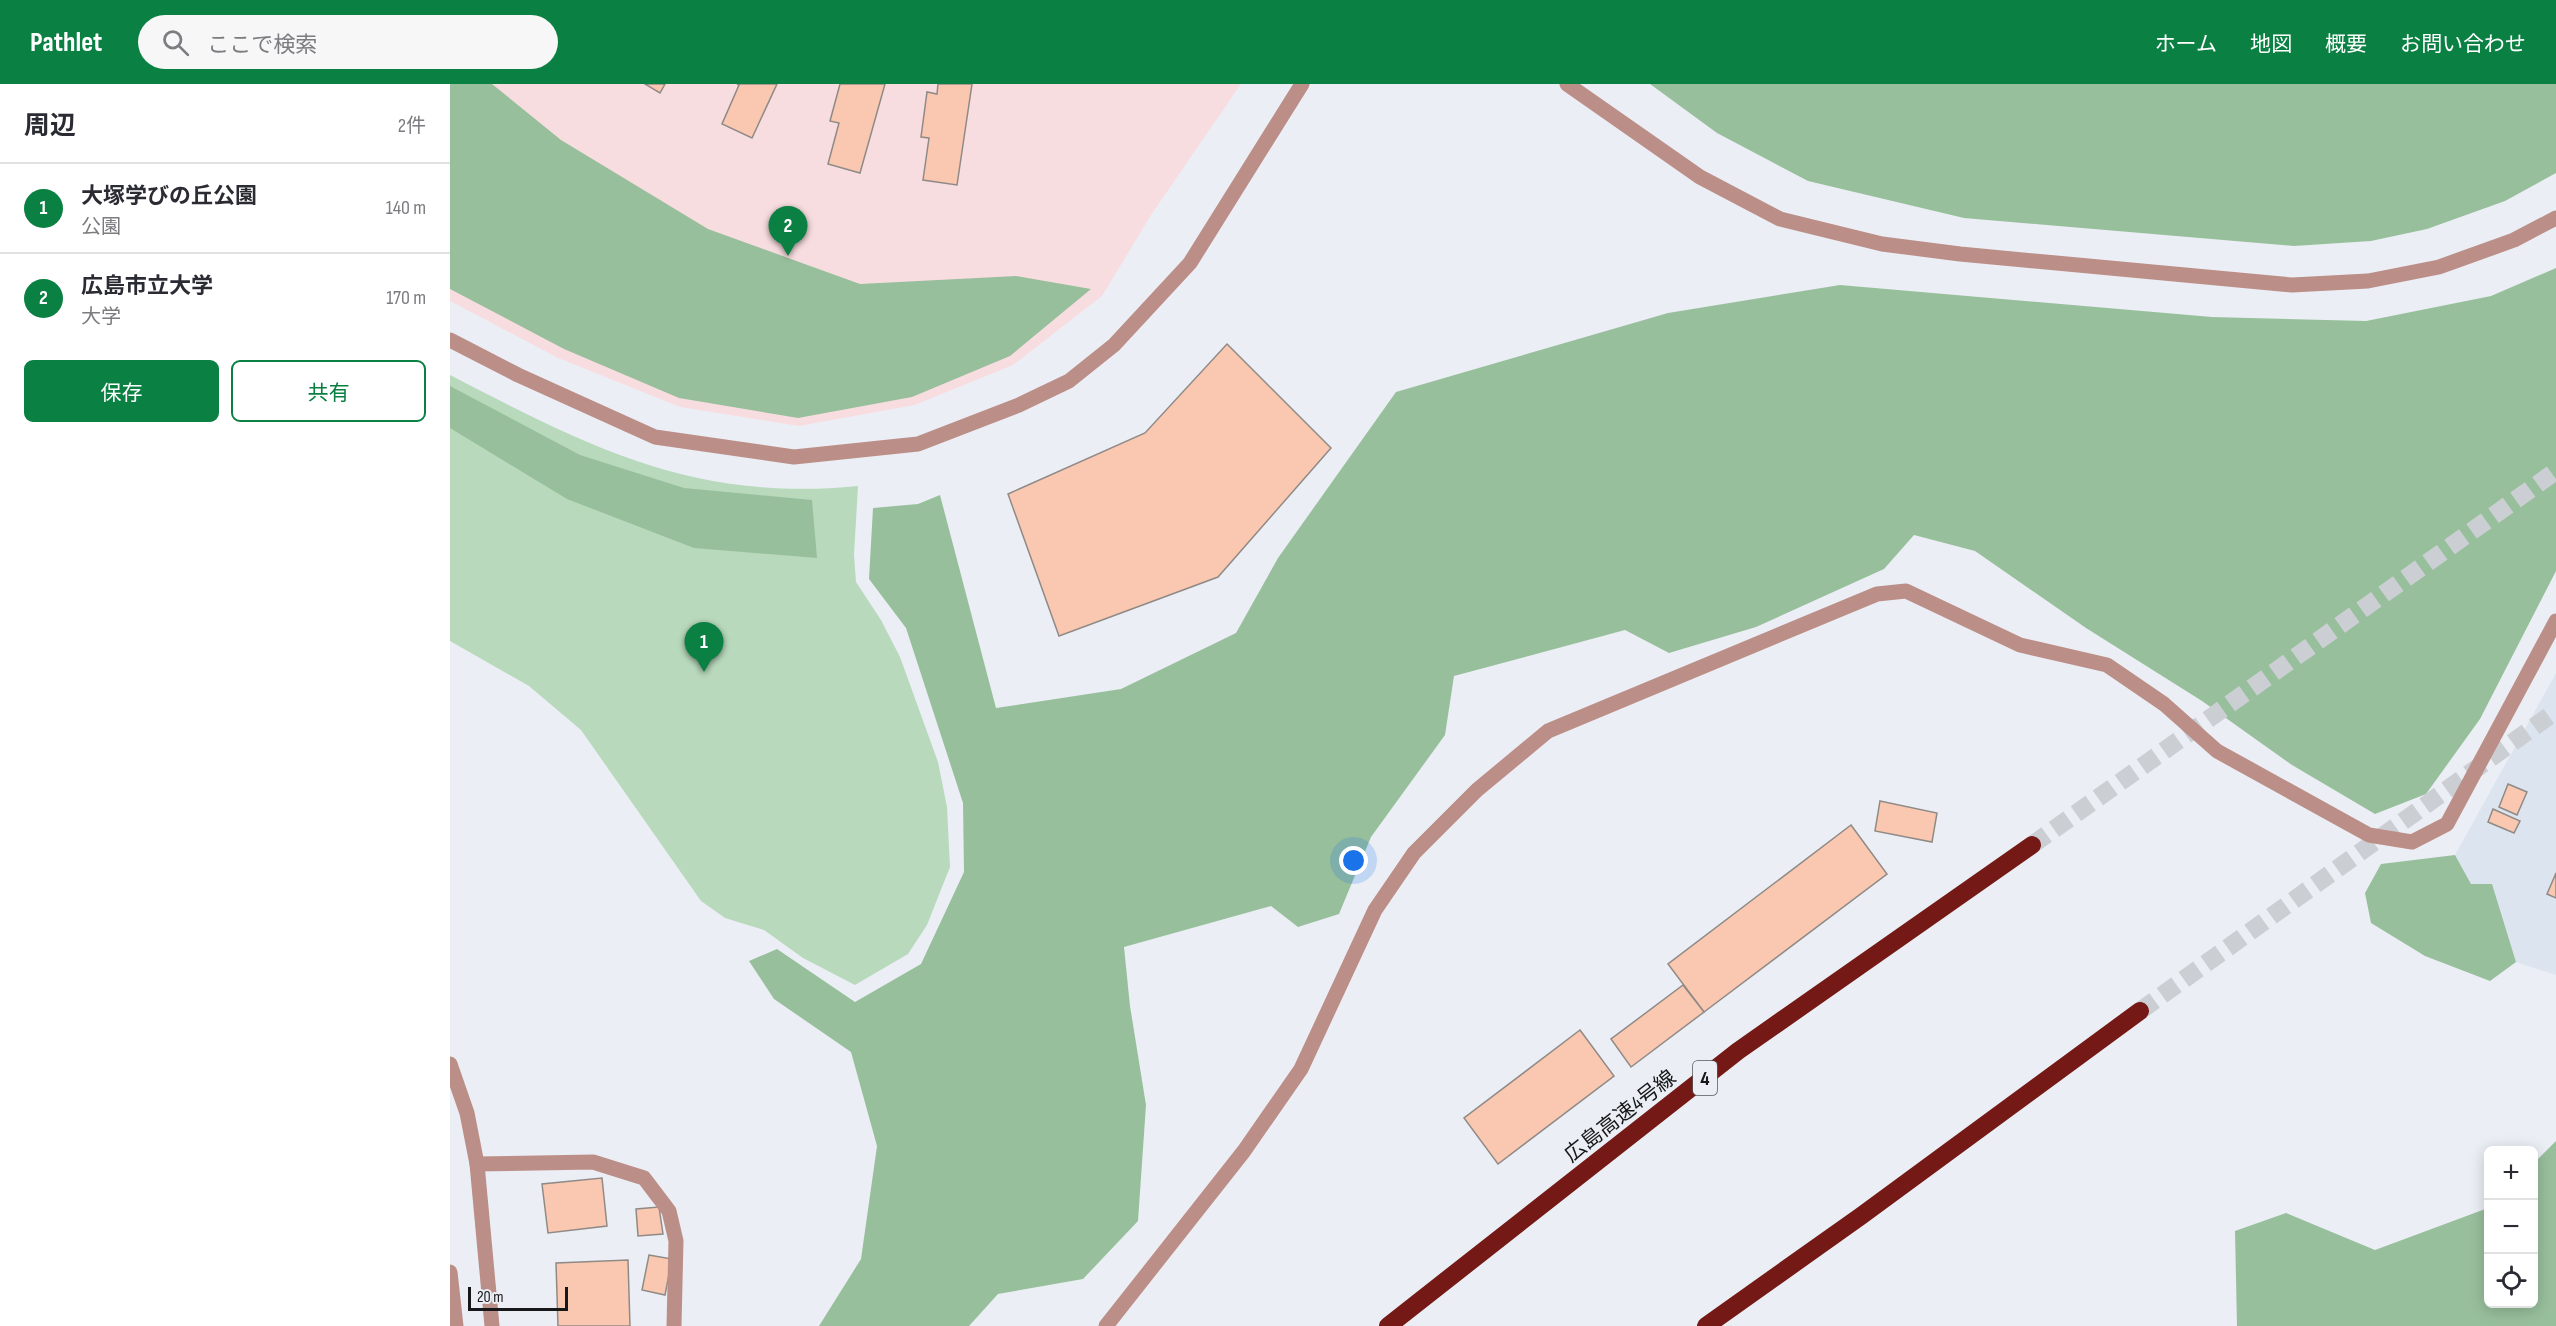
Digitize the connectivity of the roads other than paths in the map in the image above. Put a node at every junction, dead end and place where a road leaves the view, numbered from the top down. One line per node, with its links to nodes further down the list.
1 (1302, 84): 4 (street)
2 (1567, 84): 3 (street)
3 (2556, 218)
4 (450, 340)
5 (2556, 621): 14 (street)
6 (2032, 845): 15 (highway, 広島高速4号線 / 4)
7 (2140, 1011): 16 (highway)
8 (450, 1064): 9 (street)
9 (477, 1164): 12 (street); 13 (street)
10 (450, 1272): 11 (street)
11 (456, 1326)
12 (492, 1326)
13 (674, 1326)
14 (1106, 1326)
15 (1388, 1326)
16 (1706, 1326)

